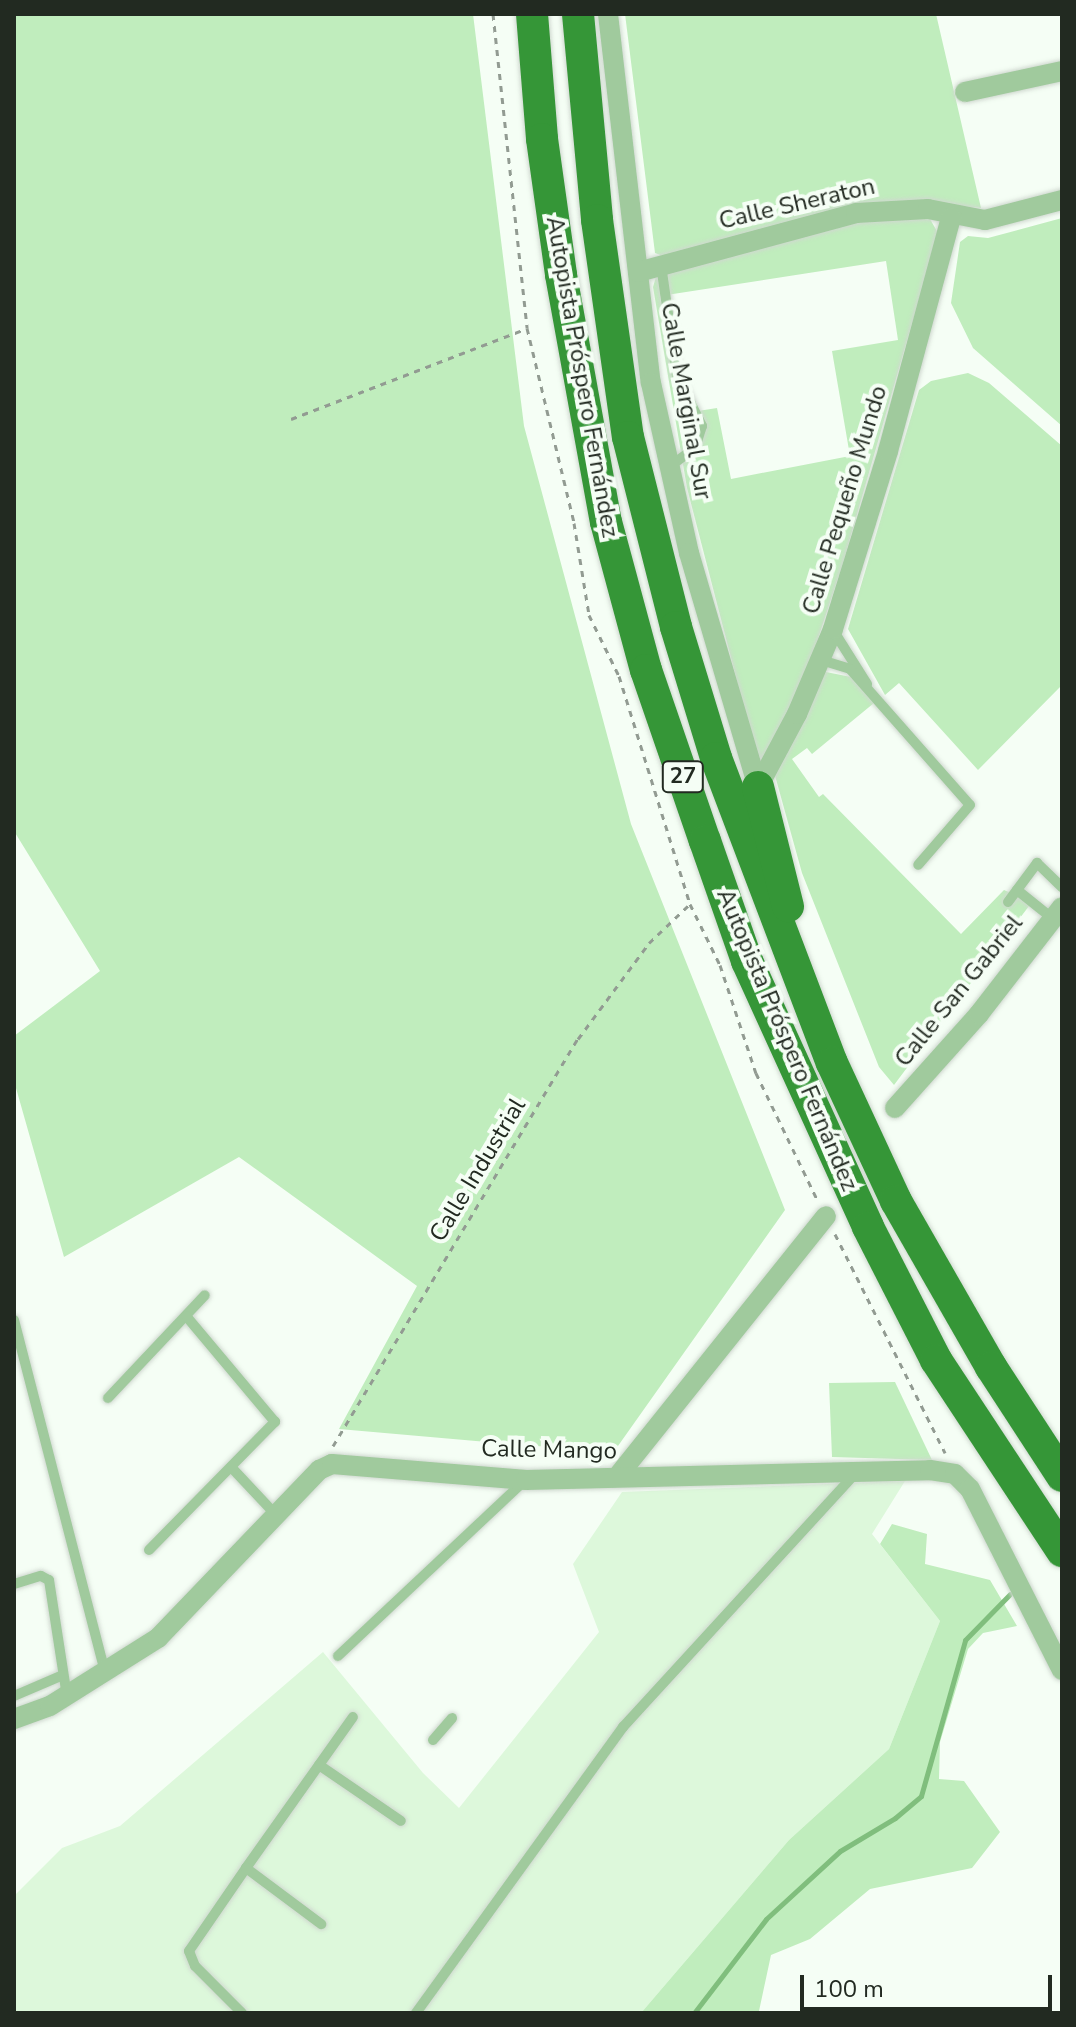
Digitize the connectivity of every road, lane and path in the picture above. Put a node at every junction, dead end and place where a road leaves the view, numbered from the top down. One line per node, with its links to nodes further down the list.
1 (532, 14): 36 (highway, Autopista Próspero Fernández / 27)
2 (578, 14): 23 (highway, Autopista Próspero Fernández / 27)
3 (608, 14): 9 (street, Calle Marginal Sur)
4 (1062, 71): 5 (street)
5 (965, 92)
6 (1062, 200): 7 (street, Calle Sheraton)
7 (951, 217): 8 (street, Calle Sheraton); 13 (street, Calle Pequeño Mundo)
8 (661, 265): 9 (street, Calle Sheraton); 12 (lane)
9 (638, 272): 12 (street, Calle Marginal Sur)
10 (527, 328): 11 (path)
11 (291, 419)
12 (668, 467): 16 (street, Calle Marginal Sur)
13 (833, 629): 14 (street, Calle Pequeño Mundo); 15 (lane)
14 (821, 660): 15 (lane); 16 (street, Calle Pequeño Mundo)
15 (877, 703): 17 (lane)
16 (758, 787): 23 (highway)
17 (918, 865)
18 (1062, 887): 19 (lane)
19 (1017, 890): 20 (lane); 22 (lane)
20 (1008, 902)
21 (690, 904): 31 (path, Calle Industrial)
22 (1057, 913): 24 (street, Calle San Gabriel)
23 (832, 1063): 33 (highway, Autopista Próspero Fernández / 27)
24 (895, 1108)
25 (826, 1216): 34 (street)
26 (205, 1295): 27 (lane)
27 (186, 1316): 29 (lane); 30 (lane)
28 (14, 1320): 44 (lane)
29 (108, 1398)
30 (231, 1467): 37 (lane); 38 (lane)
31 (319, 1470): 35 (street, Calle Mango); 37 (street)
32 (856, 1472): 34 (street, Calle Mango); 43 (street, Calle Mango); 57 (lane)
33 (1062, 1476)
34 (617, 1477): 35 (street, Calle Mango)
35 (526, 1480): 42 (lane)
36 (1014, 1482): 39 (highway, Autopista Próspero Fernández / 27); 40 (highway)
37 (278, 1516): 44 (street)
38 (149, 1550)
39 (1062, 1551)
40 (1062, 1569)
41 (14, 1584): 45 (lane)
42 (338, 1656)
43 (1062, 1670)
44 (105, 1672): 47 (street)
45 (63, 1675): 46 (lane); 47 (lane)
46 (14, 1696)
47 (67, 1696): 50 (street)
48 (353, 1717): 52 (lane)
49 (452, 1718): 51 (lane)
50 (14, 1719)
51 (433, 1740)
52 (319, 1765): 53 (lane); 54 (lane)
53 (401, 1821)
54 (246, 1868): 55 (lane); 56 (lane)
55 (321, 1924)
56 (242, 2013)
57 (416, 2013)

